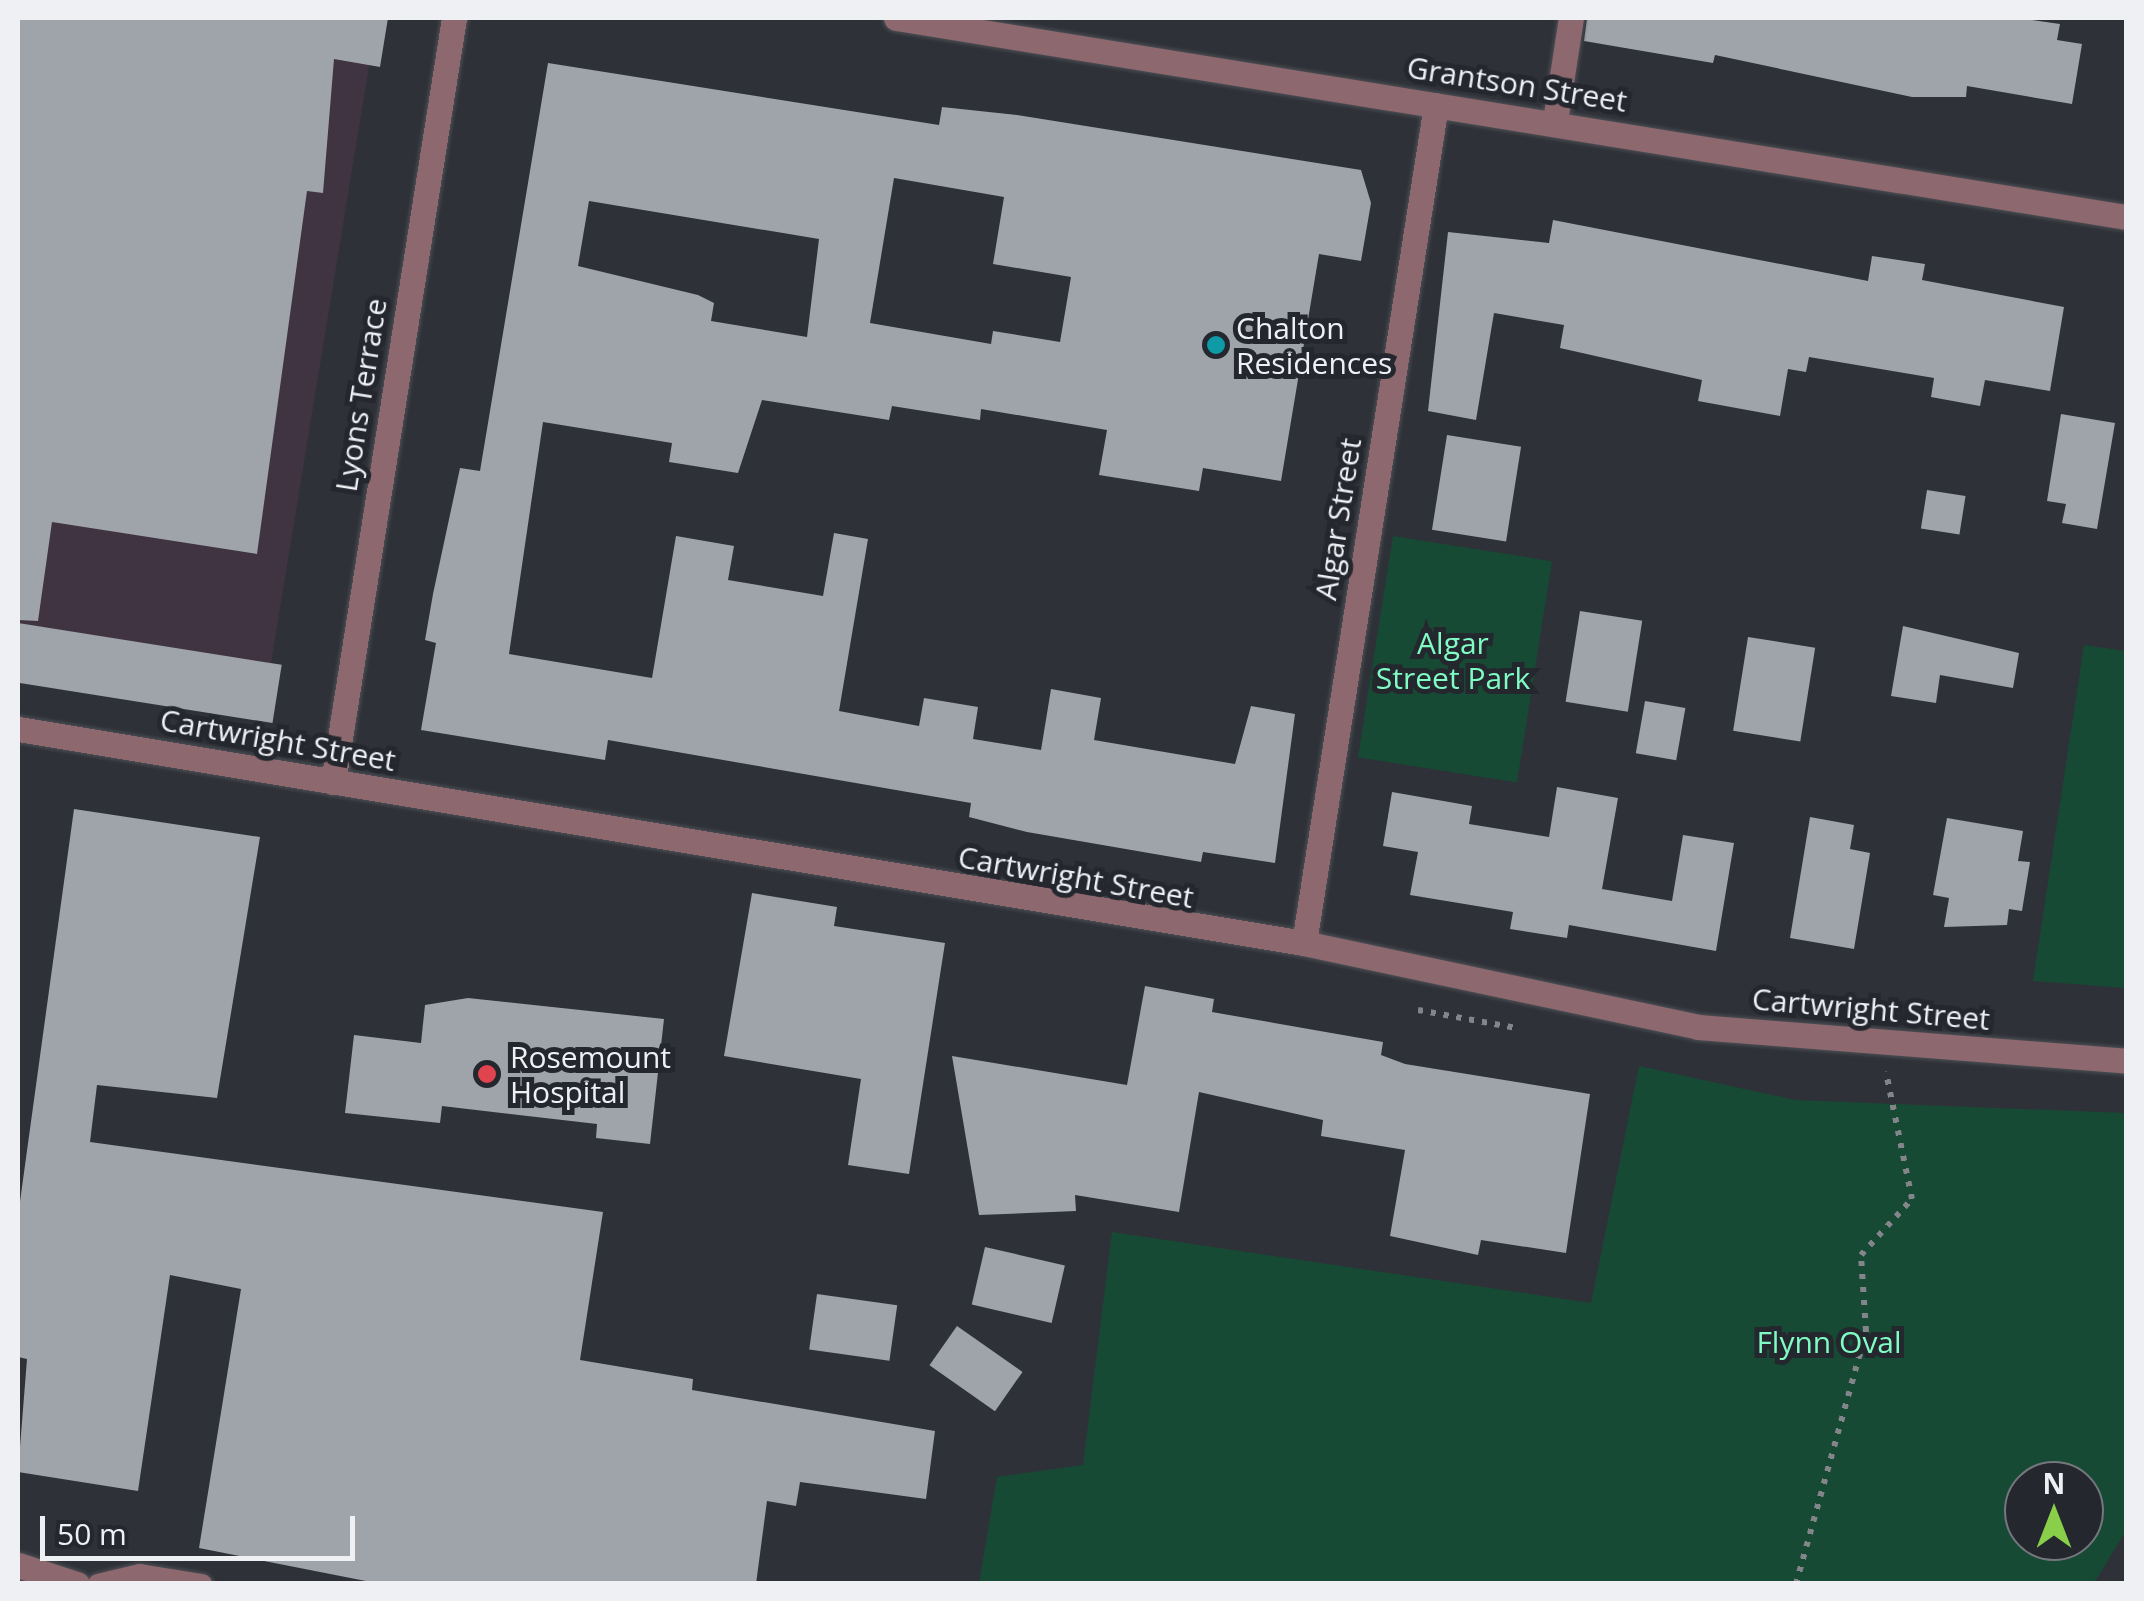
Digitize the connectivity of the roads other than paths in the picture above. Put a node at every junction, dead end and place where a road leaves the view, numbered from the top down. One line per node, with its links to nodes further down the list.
1 (454, 18): 8 (street, Lyons Terrace)
2 (896, 18): 4 (street, Grantson Street)
3 (1571, 18): 5 (street)
4 (1436, 105): 5 (street, Grantson Street); 9 (street, Algar Street)
5 (1556, 121): 6 (street, Grantson Street)
6 (2126, 218)
7 (18, 729): 8 (street, Cartwright Street)
8 (333, 782): 9 (street, Cartwright Street)
9 (1304, 944): 10 (street, Cartwright Street)
10 (2126, 1061)
11 (18, 1565): 12 (street)
12 (77, 1584)
13 (98, 1584): 14 (lane)
14 (202, 1584)

